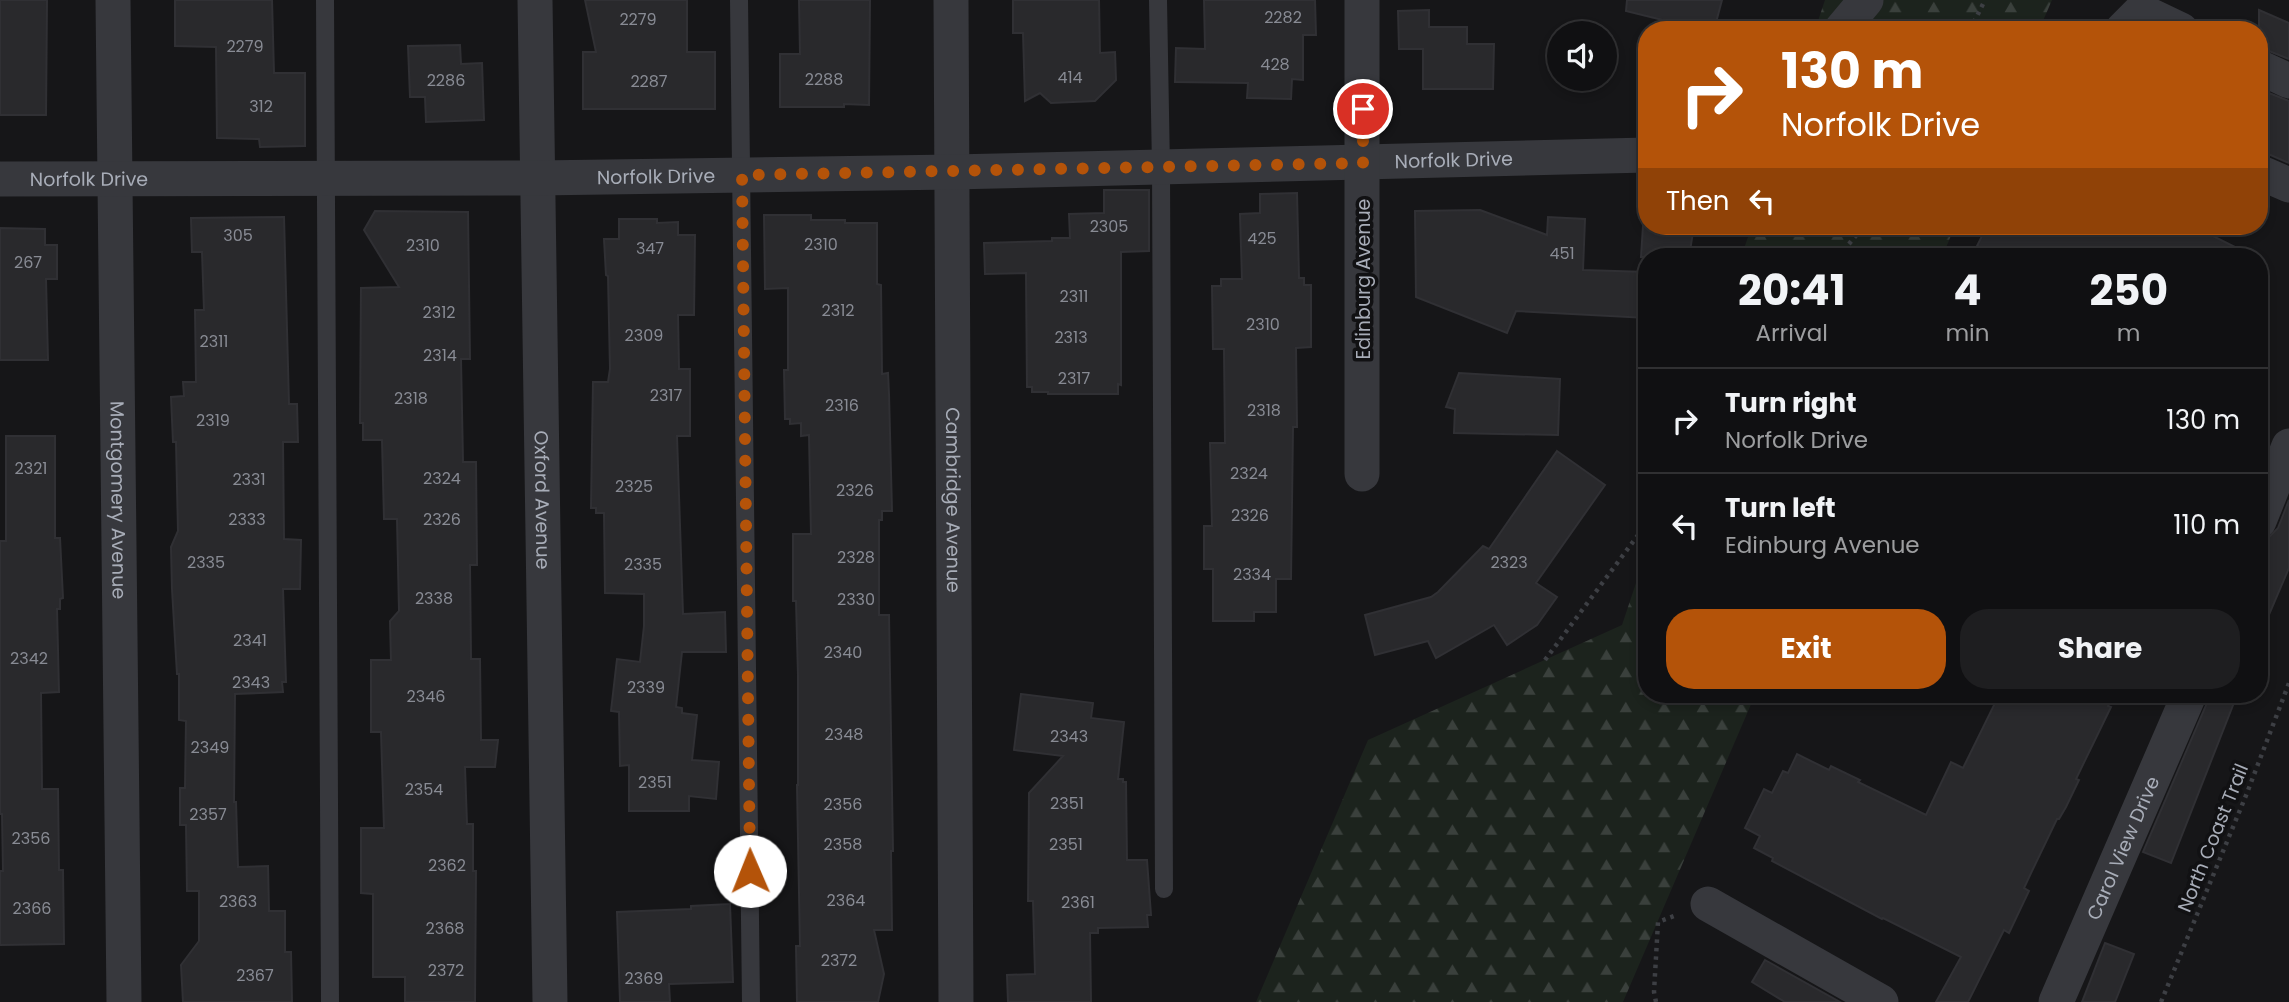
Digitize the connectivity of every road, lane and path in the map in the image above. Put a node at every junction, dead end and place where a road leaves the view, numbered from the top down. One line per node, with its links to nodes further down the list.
1 (113, 0): 22 (street, Montgomery Avenue)
2 (325, 0): 23 (lane)
3 (535, 0): 24 (street, Oxford Avenue)
4 (739, 0): 20 (lane)
5 (951, 0): 19 (street, Cambridge Avenue)
6 (1158, 0): 18 (lane)
7 (1362, 0): 17 (street, Edinburg Avenue)
8 (1866, 0): 10 (street)
9 (1985, 0): 11 (path)
10 (1848, 21)
11 (1974, 21)
12 (2131, 21): 13 (street)
13 (2162, 21)
14 (2268, 71): 15 (street)
15 (2289, 81)
16 (1638, 155): 17 (street, Norfolk Drive)
17 (1363, 163): 18 (street, Norfolk Drive); 28 (street, Edinburg Avenue)
18 (1161, 168): 19 (street, Norfolk Drive); 34 (lane)
19 (953, 172): 20 (street, Norfolk Drive); 40 (street, Cambridge Avenue)
20 (742, 175): 24 (street, Norfolk Drive); 39 (lane)
21 (2268, 176): 26 (street)
22 (116, 178): 23 (street, Norfolk Drive); 25 (street, Norfolk Drive); 36 (street, Montgomery Avenue)
23 (326, 178): 24 (street, Norfolk Drive); 37 (lane)
24 (537, 178): 38 (street, Oxford Avenue)
25 (0, 179)
26 (2289, 184)
27 (2289, 446): 29 (street)
28 (1362, 474)
29 (2268, 498)
30 (1638, 535): 31 (path)
31 (1545, 660)
32 (2289, 683): 44 (path, North Coast Trail)
33 (2186, 703): 43 (street, Carol View Drive)
34 (1164, 889)
35 (1708, 904): 41 (path); 42 (street)
36 (124, 1002)
37 (330, 1002)
38 (550, 1002)
39 (751, 1002)
40 (956, 1002)
41 (1656, 1002)
42 (1881, 1002)
43 (2056, 1002)
44 (2161, 1002)

